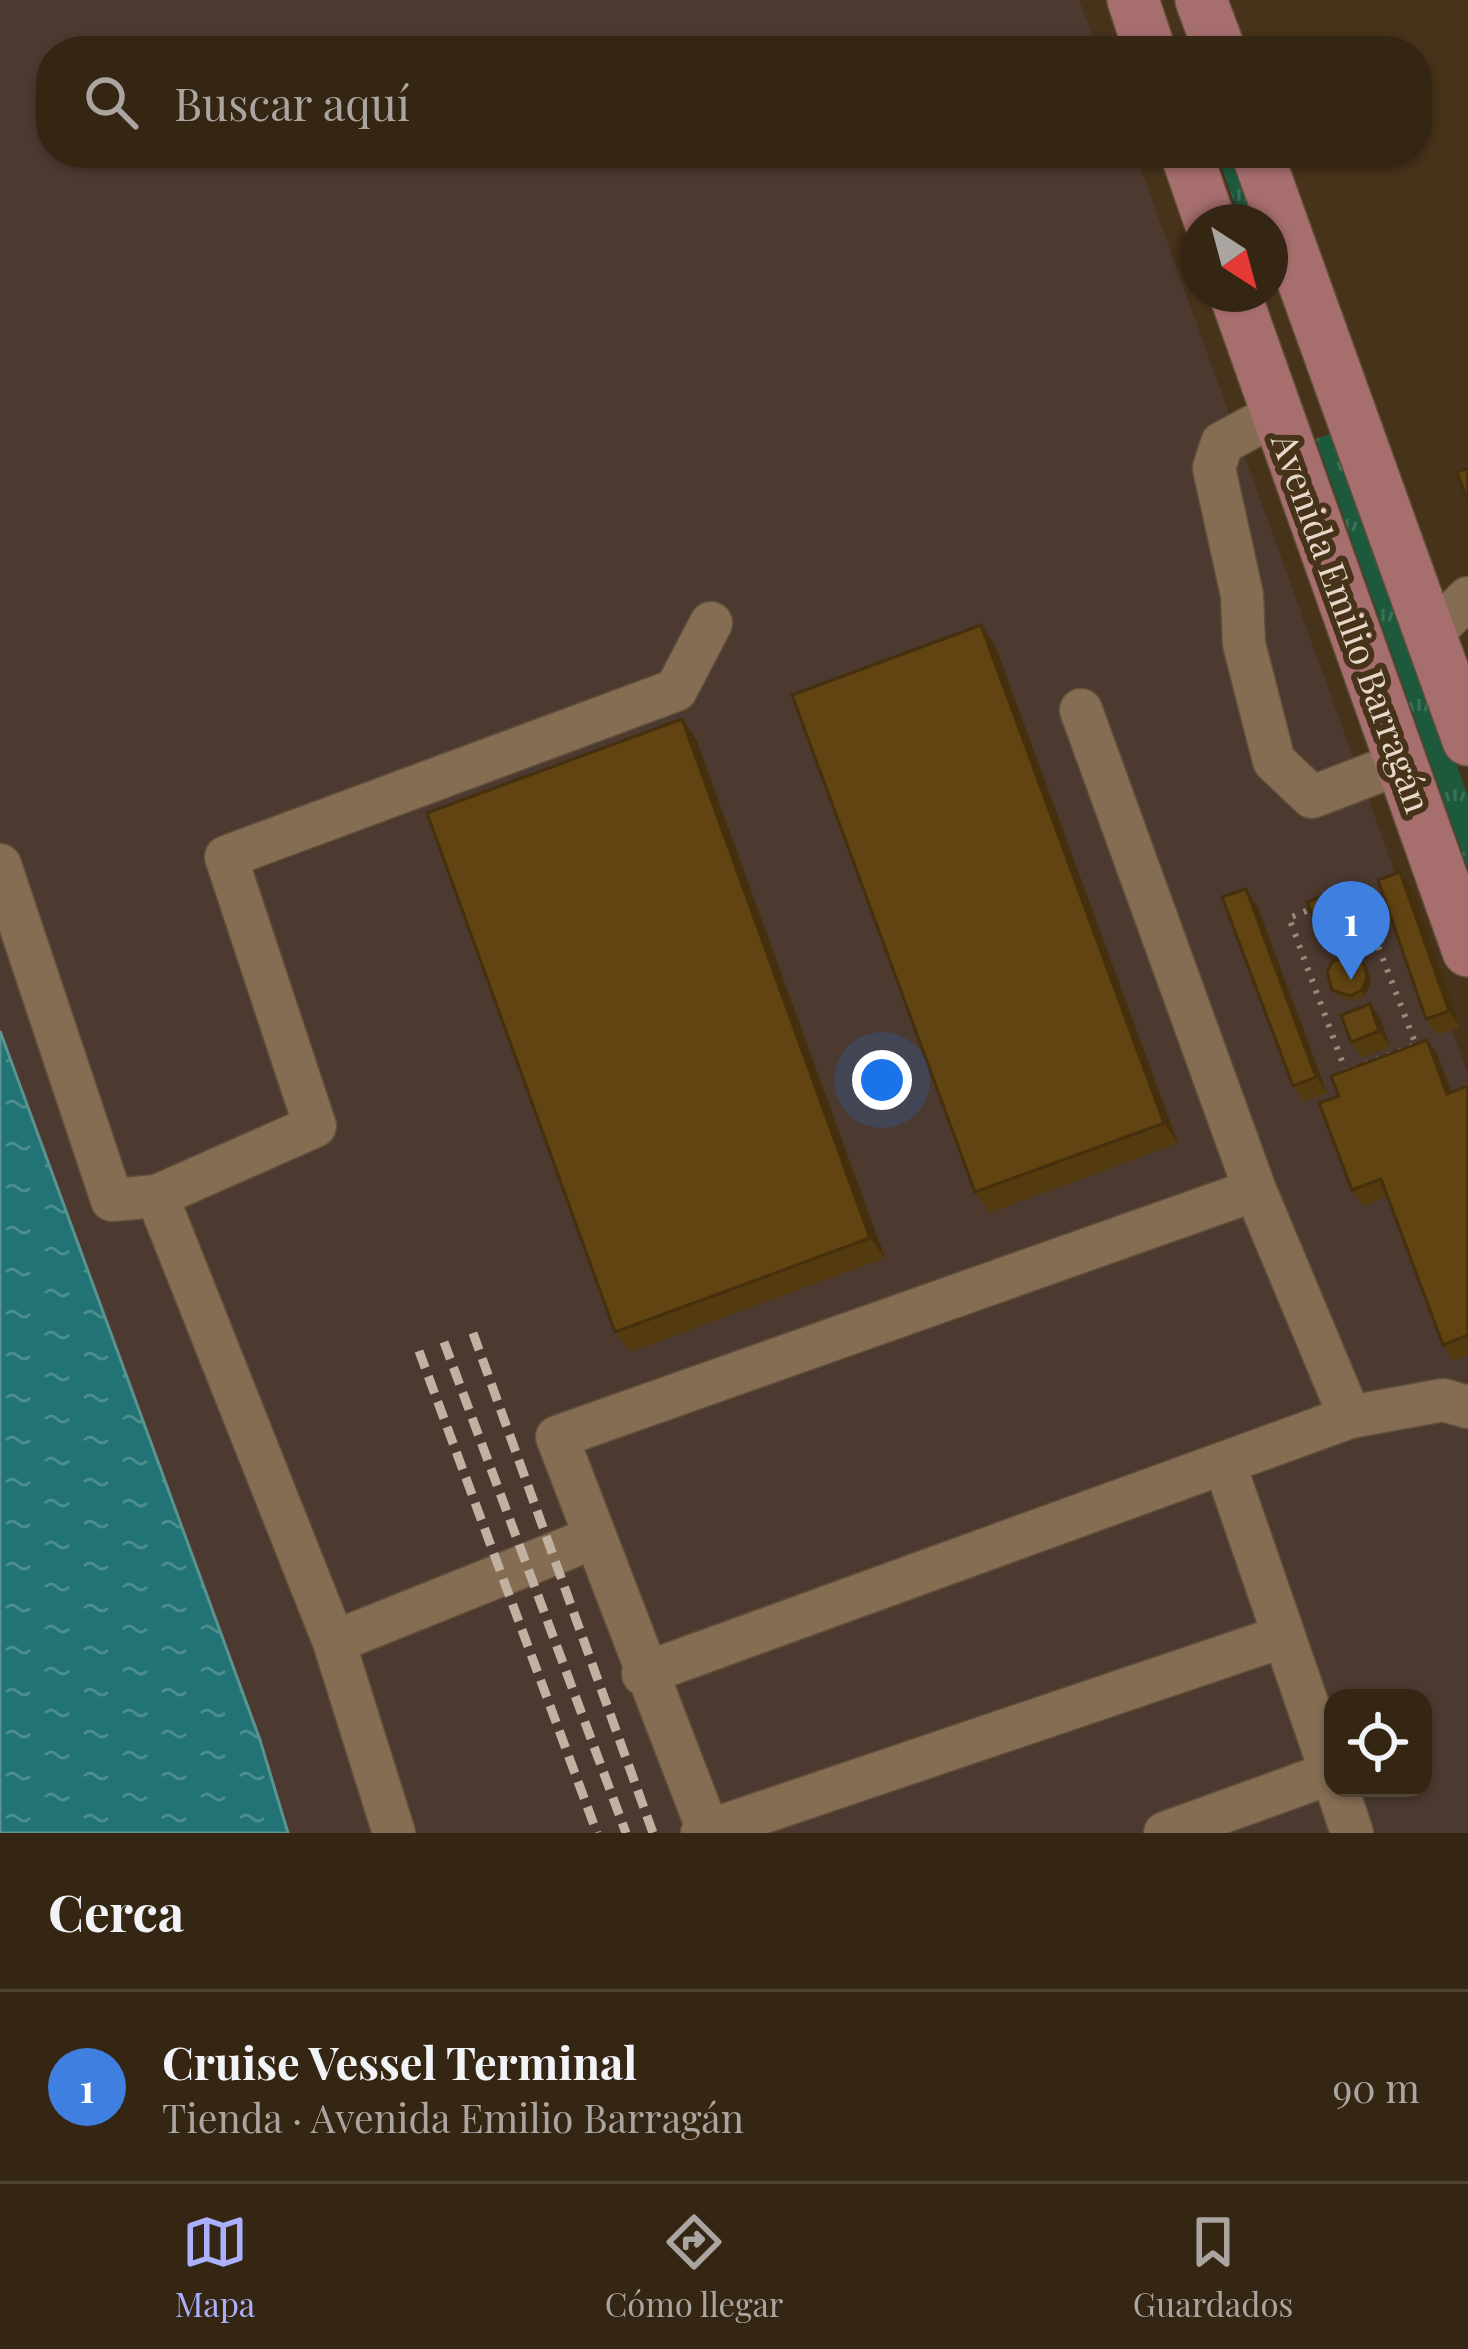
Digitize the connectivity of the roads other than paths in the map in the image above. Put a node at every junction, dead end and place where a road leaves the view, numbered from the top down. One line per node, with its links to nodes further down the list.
1 (1132, 0): 3 (main road)
2 (1201, 0): 4 (main road)
3 (1145, 36)
4 (1214, 36)
5 (1191, 168): 7 (main road)
6 (1263, 168): 9 (main road, Avenida Emilio Barragán)
7 (1204, 204)
8 (1241, 312): 10 (main road, Avenida Emilio Barragán)
9 (1333, 359): 10 (main road); 13 (main road, Avenida Emilio Barragán)
10 (1271, 399): 16 (main road, Avenida Emilio Barragán); 16 (street)
11 (1468, 598): 13 (street)
12 (711, 623): 20 (street)
13 (1430, 635): 15 (main road, Avenida Emilio Barragán)
14 (1081, 710): 19 (street)
15 (1468, 740)
16 (1401, 764): 18 (main road, Avenida Emilio Barragán)
17 (0, 865): 20 (street)
18 (1468, 951)
19 (1255, 1190): 22 (street); 24 (street)
20 (157, 1196): 26 (street)
21 (1468, 1407): 22 (street)
22 (1350, 1418): 23 (street)
23 (1225, 1465): 25 (street); 27 (street)
24 (593, 1538): 26 (street); 27 (street)
25 (1284, 1636): 28 (street); 31 (street)
26 (334, 1642): 32 (street)
27 (643, 1673): 31 (street)
28 (1324, 1751)
29 (1324, 1783): 33 (street)
30 (1340, 1797): 34 (street)
31 (706, 1832)
32 (394, 1833)
33 (1165, 1833)
34 (1352, 1833)

